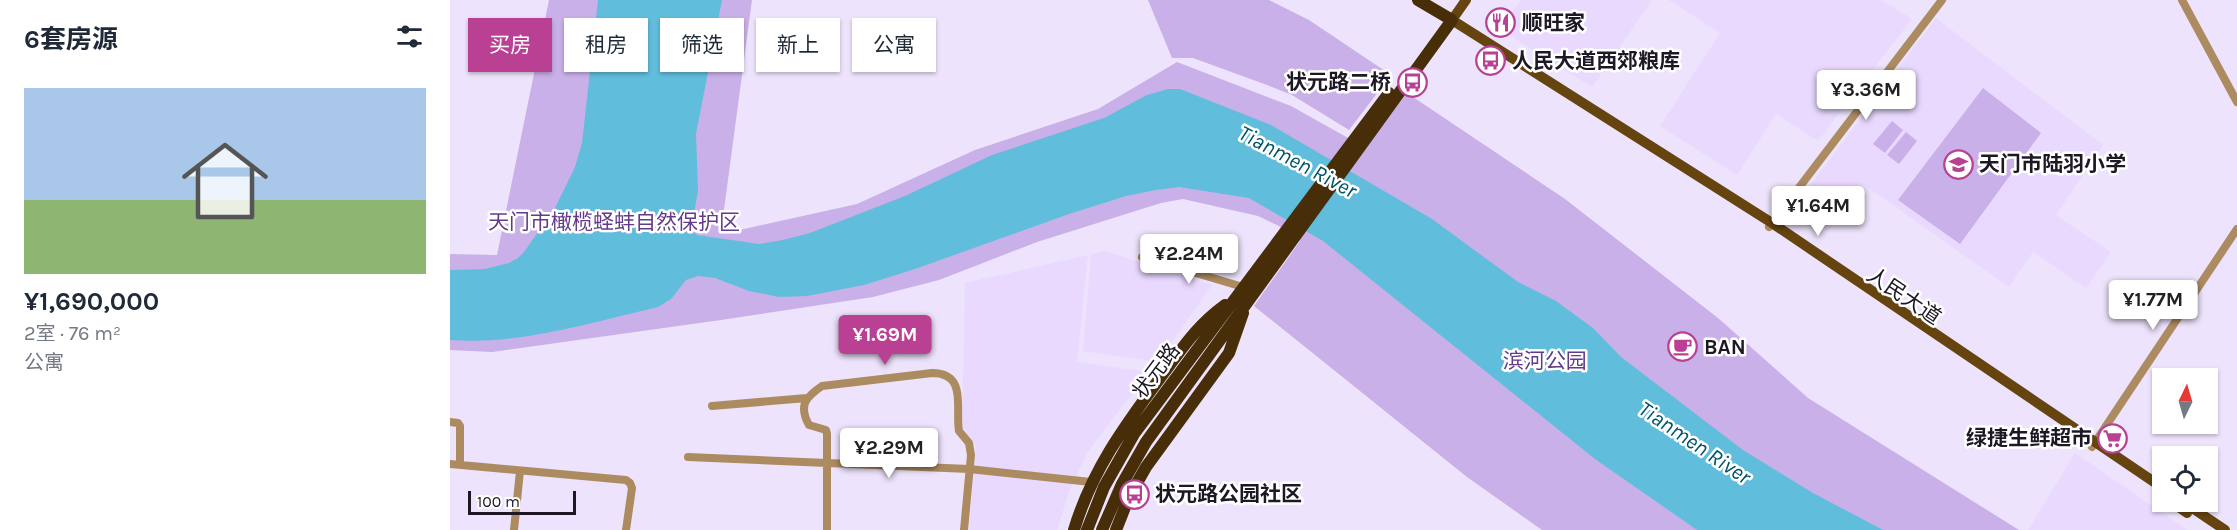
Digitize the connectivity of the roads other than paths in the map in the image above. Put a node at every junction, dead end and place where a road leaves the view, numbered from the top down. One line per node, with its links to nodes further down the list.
1 (1406, 0): 7 (highway, 人民大道)
2 (1418, 0): 7 (highway, 人民大道)
3 (1458, 0): 7 (main road)
4 (1466, 0): 7 (main road)
5 (1942, 0): 9 (street)
6 (2182, 0): 8 (street)
7 (1447, 20): 9 (main road, 人民大道); 11 (highway)
8 (2237, 102)
9 (1770, 225): 18 (main road, 人民大道)
10 (2237, 229): 18 (street)
11 (1278, 250): 13 (highway, 状元路); 14 (highway, 状元路)
12 (1142, 257): 13 (street)
13 (1243, 287): 14 (highway, 状元路)
14 (1240, 301): 26 (highway); 35 (highway, 状元路); 36 (highway, 状元路); 37 (highway)
15 (807, 398): 16 (street); 20 (street); 23 (street)
16 (712, 406)
17 (450, 422): 22 (street)
18 (2093, 445): 25 (main road, 人民大道); 27 (main road, 人民大道)
19 (688, 457): 20 (street)
20 (828, 463): 23 (street); 32 (street)
21 (450, 464): 22 (street)
22 (460, 465): 24 (street)
23 (969, 469): 26 (street); 33 (street)
24 (520, 471): 30 (street); 31 (street)
25 (2152, 481)
26 (1091, 482): 34 (highway)
27 (2152, 488)
28 (2186, 512): 38 (main road)
29 (2198, 512): 39 (main road)
30 (514, 530)
31 (626, 530)
32 (827, 530)
33 (964, 530)
34 (1074, 530)
35 (1087, 530)
36 (1102, 530)
37 (1116, 530)
38 (2213, 530)
39 (2225, 530)

